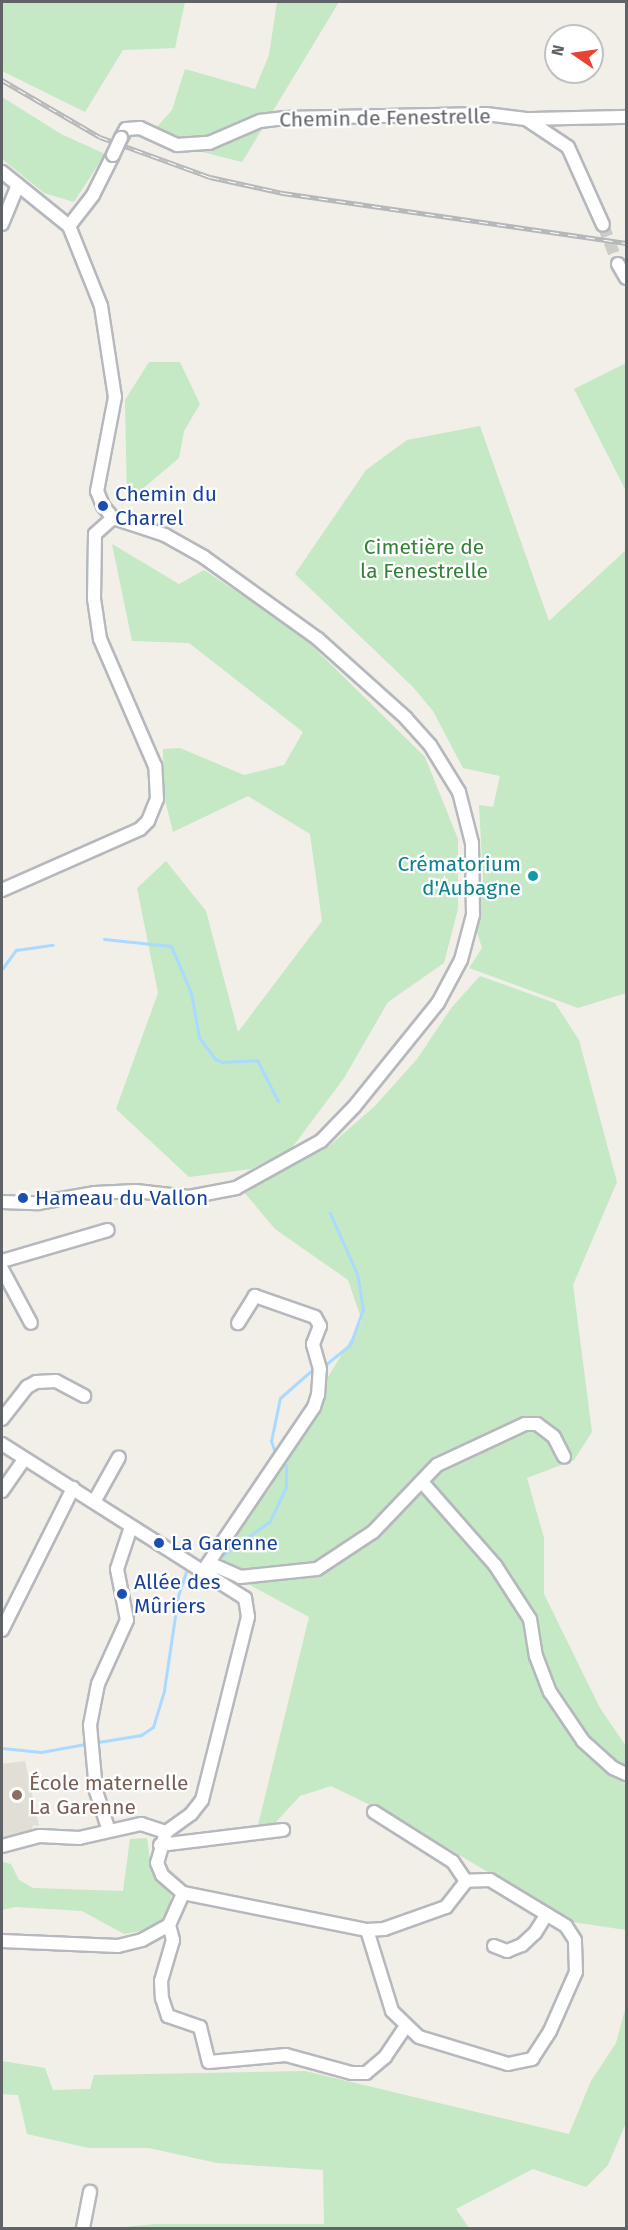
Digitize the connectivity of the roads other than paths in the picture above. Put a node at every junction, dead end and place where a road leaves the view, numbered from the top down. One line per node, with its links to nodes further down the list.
1 (627, 117): 2 (street)
2 (526, 119): 6 (street, Chemin de Fenestrelle); 7 (street, Chemin de Fenestrelle, bridge)
3 (2, 172): 4 (street)
4 (18, 185): 5 (street); 7 (street)
5 (2, 224)
6 (603, 225)
7 (69, 226): 10 (street)
8 (618, 264): 9 (street)
9 (627, 278)
10 (113, 518): 11 (street); 12 (street)
11 (2, 890)
12 (2, 1202)
13 (108, 1230): 14 (street)
14 (2, 1261)
15 (2, 1269): 16 (street)
16 (31, 1323)
17 (238, 1323): 29 (street)
18 (84, 1396): 19 (street)
19 (2, 1419)
20 (2, 1444): 23 (street)
21 (119, 1457): 27 (street)
22 (564, 1457): 24 (street)
23 (24, 1460): 25 (street); 26 (street)
24 (422, 1482): 29 (street); 31 (street)
25 (73, 1488): 27 (street); 30 (street)
26 (2, 1491)
27 (94, 1502): 28 (street)
28 (130, 1527): 29 (street); 33 (street)
29 (207, 1566): 35 (street)
30 (2, 1630)
31 (627, 1774)
32 (374, 1812): 38 (street)
33 (108, 1828): 35 (street); 37 (street)
34 (283, 1830): 36 (street)
35 (166, 1832): 36 (street)
36 (160, 1845): 39 (street)
37 (2, 1846)
38 (466, 1881): 40 (street); 42 (street)
39 (183, 1893): 41 (street); 42 (street)
40 (547, 1914): 44 (street); 45 (street)
41 (169, 1925): 43 (street); 45 (street)
42 (367, 1930): 45 (street)
43 (2, 1941)
44 (494, 1946)
45 (406, 2026)
46 (90, 2192): 47 (street)
47 (83, 2229)

